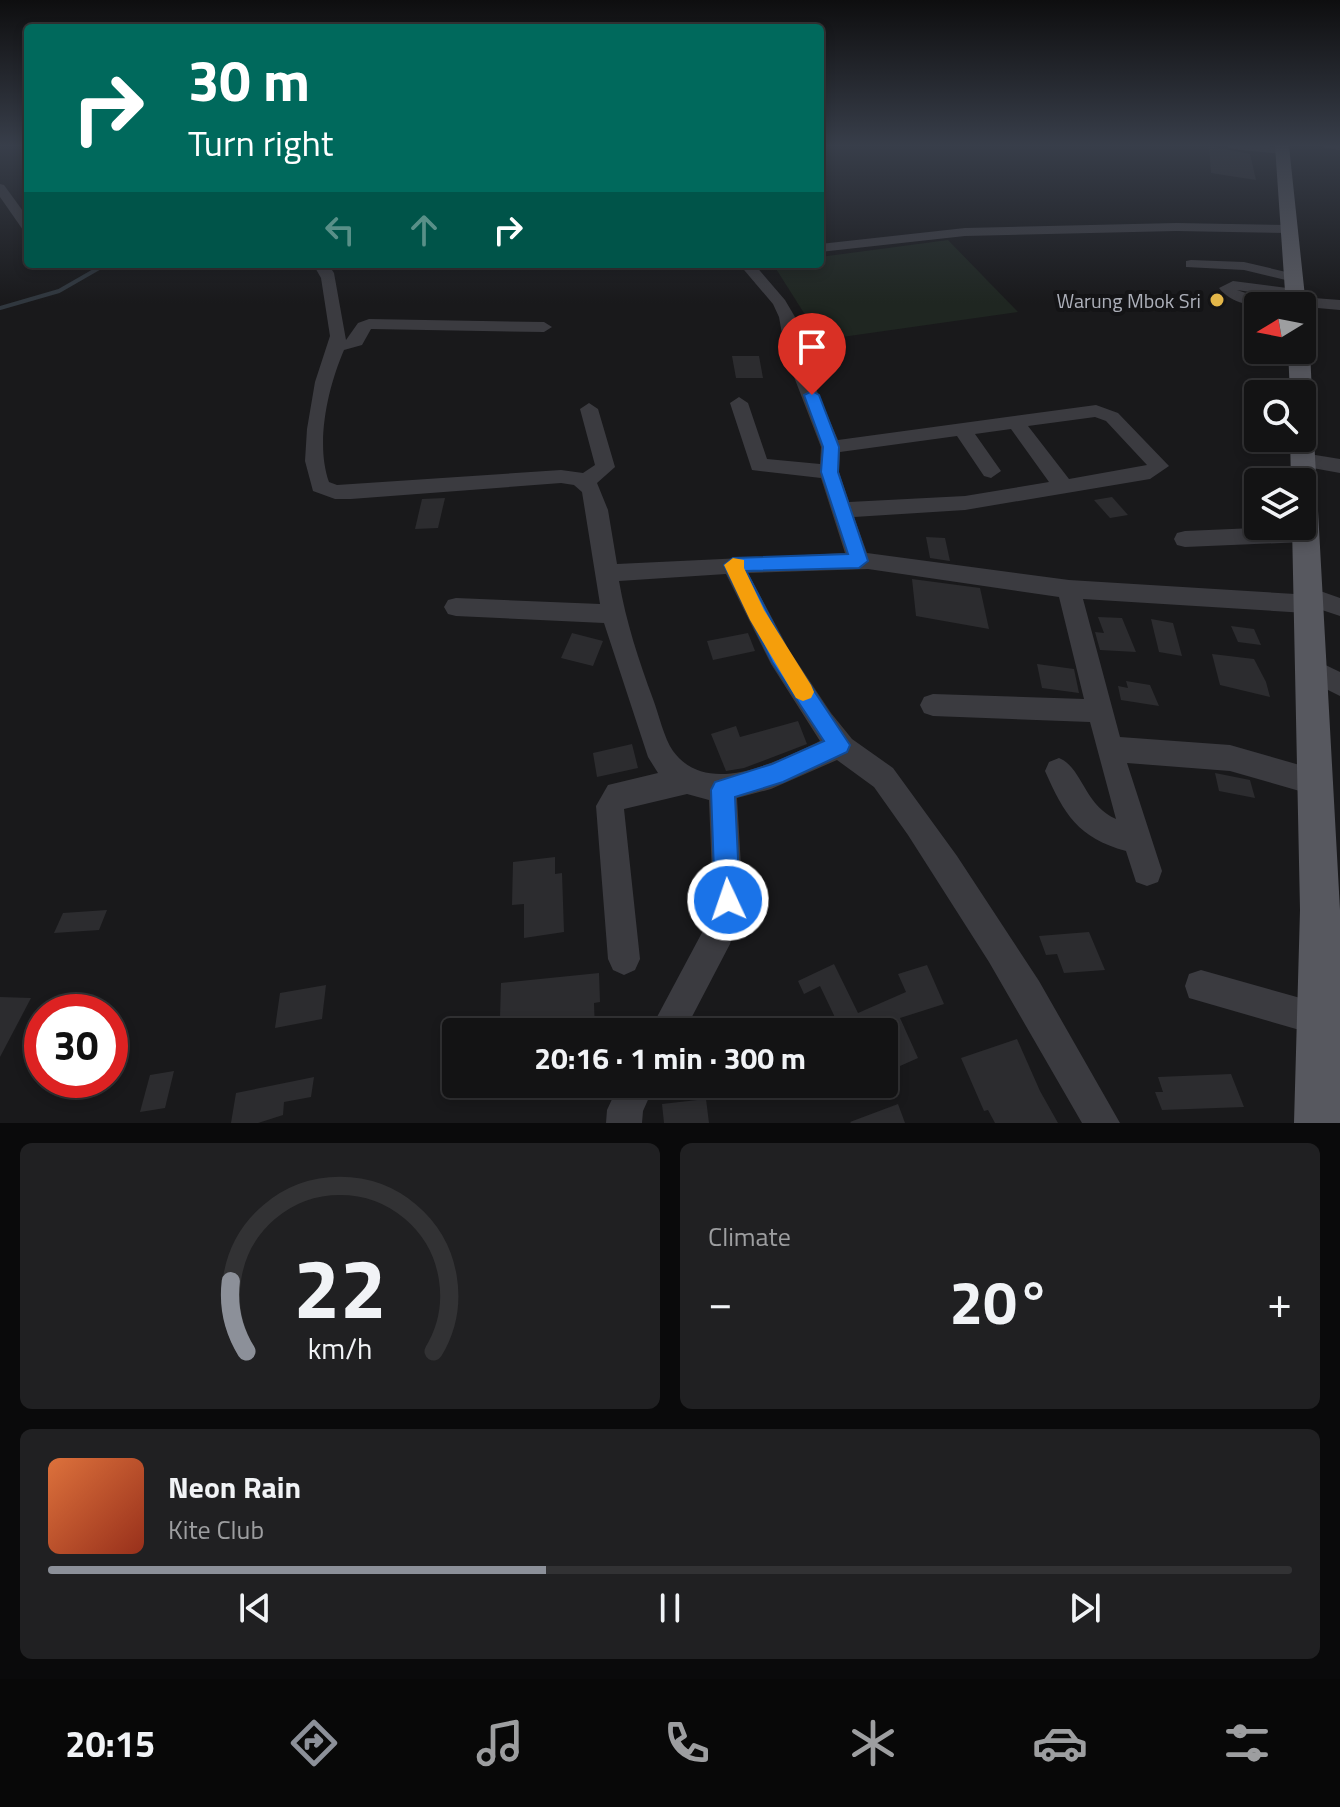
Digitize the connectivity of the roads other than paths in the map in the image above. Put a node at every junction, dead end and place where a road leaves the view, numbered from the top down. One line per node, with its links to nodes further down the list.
1 (7, 198): 3 (street)
2 (1287, 198): 4 (main road)
3 (24, 221)
4 (1290, 235): 5 (street); 6 (street); 12 (main road)
5 (1204, 240)
6 (824, 248)
7 (1191, 264): 11 (street)
8 (323, 268): 17 (street)
9 (748, 268): 22 (street)
10 (1276, 292): 13 (street)
11 (1290, 292)
12 (1295, 292)
13 (1244, 298)
14 (1316, 300): 15 (street)
15 (1340, 305)
16 (544, 327): 17 (street)
17 (346, 344): 27 (street)
18 (739, 403): 26 (street)
19 (589, 409): 27 (street)
20 (1017, 424): 21 (street); 28 (street); 28 (street)
21 (963, 431): 22 (street); 25 (street)
22 (831, 447): 26 (street)
23 (1309, 452): 24 (street)
24 (1340, 466)
25 (991, 471)
26 (829, 472): 29 (street)
27 (585, 482): 35 (street)
28 (1064, 487): 29 (street)
29 (840, 510): 33 (street)
30 (1244, 537): 31 (street)
31 (1185, 539)
32 (1305, 540): 37 (main road)
33 (859, 561): 34 (street); 36 (street)
34 (733, 565): 35 (street); 43 (street)
35 (604, 573): 39 (street)
36 (1069, 589): 37 (street); 42 (street)
37 (1317, 602): 40 (main road)
38 (456, 607): 39 (street)
39 (613, 614): 46 (street)
40 (1326, 678): 47 (main road)
41 (933, 705): 42 (street)
42 (1100, 711): 44 (street)
43 (839, 745): 48 (street); 58 (street)
44 (1109, 749): 47 (street); 49 (street)
45 (1059, 771): 49 (street)
46 (687, 781): 48 (street); 52 (street)
47 (1317, 783): 51 (main road)
48 (723, 790): 54 (street)
49 (1137, 839): 50 (street)
50 (1147, 871)
51 (1330, 913): 55 (main road)
52 (624, 959)
53 (1201, 986): 55 (street)
54 (674, 1018)
55 (1317, 1018): 59 (main road)
56 (631, 1098): 57 (street)
57 (624, 1123)
58 (1102, 1123)
59 (1317, 1123)

